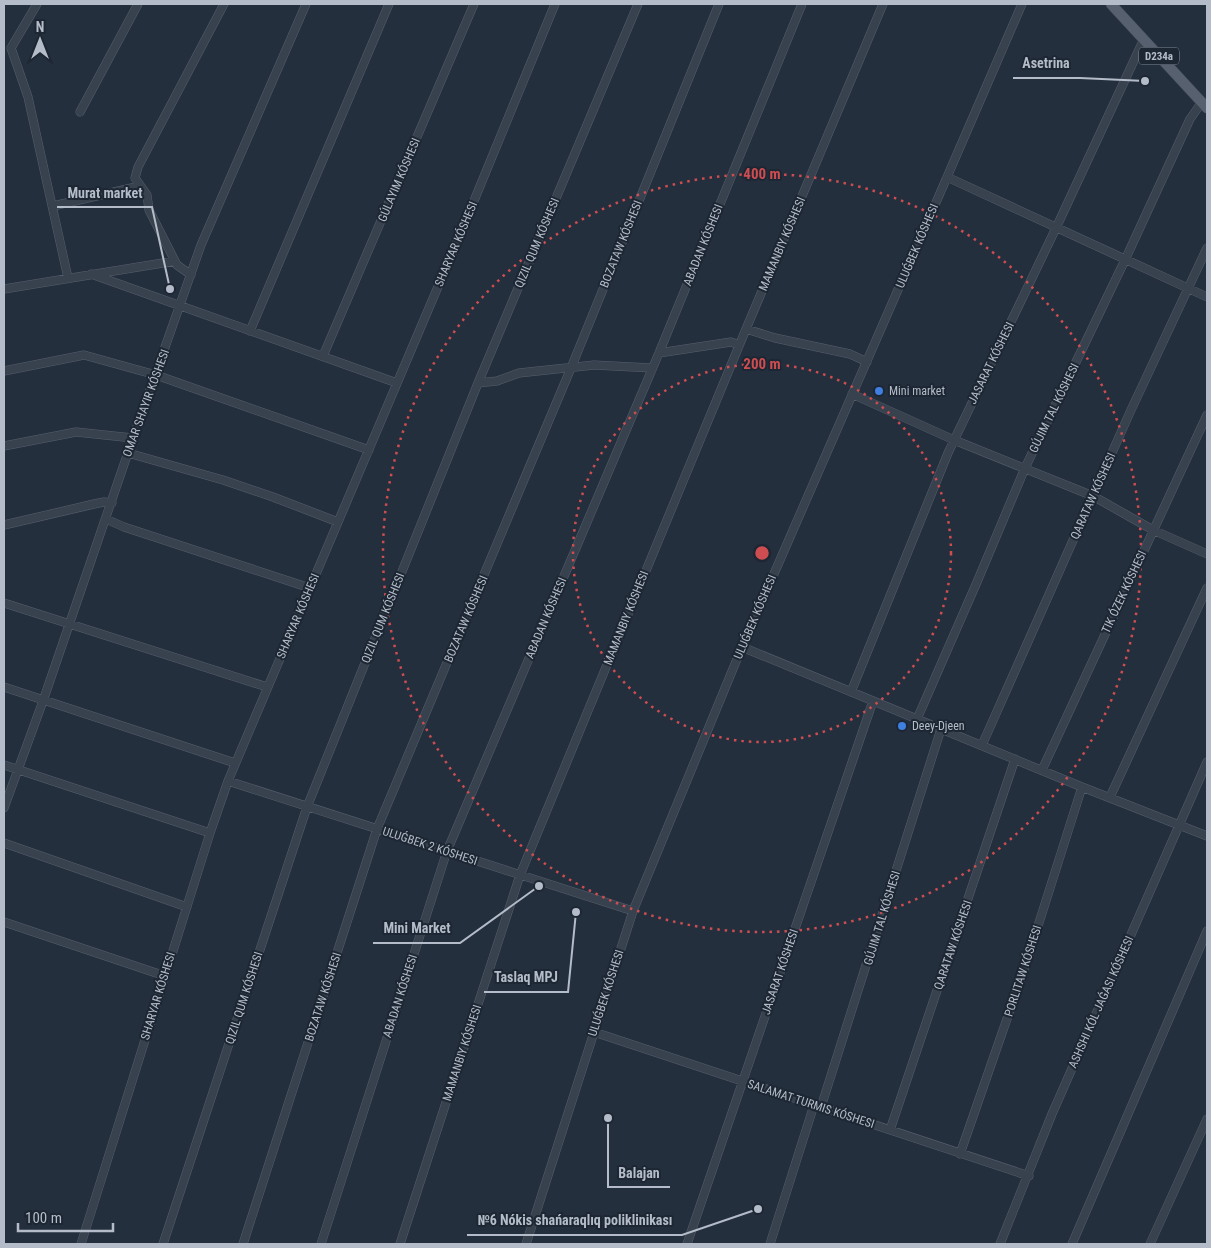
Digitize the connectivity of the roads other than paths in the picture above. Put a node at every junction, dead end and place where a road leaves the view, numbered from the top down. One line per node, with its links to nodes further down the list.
1 (37, 4): 15 (street)
2 (138, 4): 17 (street)
3 (224, 4): 19 (street)
4 (306, 4): 26 (street)
5 (389, 4): 33 (street)
6 (474, 4): 36 (street)
7 (555, 4): 42 (street, SHARYAR KÓSHESI)
8 (638, 4): 43 (street)
9 (719, 4): 38 (street, BOZATAW KÓSHESI)
10 (802, 4): 35 (street, ABADAN KÓSHESI)
11 (883, 4): 32 (street, MAMANBIY KÓSHESI)
12 (1022, 4): 18 (street, ULUǴBEK KÓSHESI)
13 (1111, 4): 14 (main road, D234a)
14 (1144, 39): 16 (main road, D234a); 21 (street, JASARAT KÓSHESI)
15 (7, 47): 20 (street)
16 (1204, 105): 23 (street, GÚJIM TAL KÓSHESI)
17 (80, 112)
18 (947, 177): 21 (street); 37 (street, ULUǴBEK KÓSHESI)
19 (140, 186): 20 (street); 24 (street)
20 (53, 206): 27 (street)
21 (1056, 228): 23 (street); 47 (street, JASARAT KÓSHESI)
22 (1207, 248): 29 (street, QARATAW KÓSHESI)
23 (1125, 260): 29 (street); 51 (street, GÚJIM TAL KÓSHESI)
24 (175, 261): 25 (street); 26 (street)
25 (91, 274): 27 (street); 31 (street)
26 (191, 275): 31 (street)
27 (68, 278): 28 (street)
28 (4, 289)
29 (1188, 289): 30 (street); 52 (street, QARATAW KÓSHESI)
30 (1207, 297)
31 (180, 306): 33 (street); 41 (street)
32 (746, 329): 34 (street, MAMANBIY KÓSHESI); 37 (street)
33 (250, 331): 36 (street)
34 (739, 345): 35 (street); 89 (street, MAMANBIY KÓSHESI)
35 (659, 353): 39 (street, ABADAN KÓSHESI)
36 (323, 356): 42 (street)
37 (867, 362): 44 (street, ULUǴBEK KÓSHESI)
38 (571, 368): 39 (street); 43 (street); 84 (street, BOZATAW KÓSHESI)
39 (652, 368): 88 (street, ABADAN KÓSHESI)
40 (4, 370): 41 (street)
41 (156, 375): 46 (street); 49 (street)
42 (397, 383): 49 (street, SHARYAR KÓSHESI)
43 (478, 383): 81 (street)
44 (852, 394): 47 (street); 63 (street, ULUǴBEK KÓSHESI)
45 (1207, 415): 57 (street, TIK ÓZEK KÓSHESI)
46 (133, 438): 48 (street); 50 (street)
47 (954, 440): 51 (street); 66 (street, JASARAT KÓSHESI)
48 (4, 446)
49 (369, 450): 55 (street, SHARYAR KÓSHESI)
50 (128, 452): 53 (street); 55 (street)
51 (1025, 468): 52 (street); 69 (street, GÚJIM TAL KÓSHESI)
52 (1093, 496): 57 (street); 71 (street, QARATAW KÓSHESI)
53 (112, 503): 54 (street); 56 (street)
54 (106, 519): 59 (street); 62 (street)
55 (338, 522): 59 (street, SHARYAR KÓSHESI)
56 (4, 525)
57 (1153, 530): 58 (street); 77 (street, TIK ÓZEK KÓSHESI)
58 (1207, 554)
59 (310, 588): 64 (street, SHARYAR KÓSHESI)
60 (1207, 588): 80 (street)
61 (4, 603): 62 (street)
62 (70, 624): 64 (street); 67 (street)
63 (742, 647): 66 (street); 91 (street, ULUǴBEK KÓSHESI)
64 (268, 687): 74 (street, SHARYAR KÓSHESI)
65 (4, 688): 67 (street)
66 (851, 692): 68 (street)
67 (43, 701): 74 (street); 76 (street)
68 (873, 701): 69 (street); 96 (street, JASARAT KÓSHESI)
69 (916, 718): 70 (street)
70 (941, 729): 71 (street); 97 (street, GÚJIM TAL KÓSHESI)
71 (982, 745): 72 (street)
72 (1015, 759): 77 (street); 99 (street, QARATAW KÓSHESI)
73 (1207, 762): 83 (street)
74 (235, 763): 78 (street, SHARYAR KÓSHESI)
75 (4, 765): 76 (street)
76 (18, 769): 82 (street); 85 (street)
77 (1042, 770): 79 (street)
78 (228, 781): 81 (street, ULUǴBEK 2 KÓSHESI); 85 (street, SHARYAR KÓSHESI)
79 (1082, 787): 80 (street); 100 (street)
80 (1110, 797): 83 (street)
81 (307, 807): 84 (street, ULUǴBEK 2 KÓSHESI); 103 (street)
82 (4, 808)
83 (1179, 825): 86 (street); 101 (street)
84 (378, 829): 88 (street, ULUǴBEK 2 KÓSHESI); 104 (street, BOZATAW KÓSHESI)
85 (210, 833): 90 (street, SHARYAR KÓSHESI)
86 (1207, 836)
87 (4, 843): 90 (street)
88 (447, 851): 89 (street, ULUǴBEK 2 KÓSHESI); 105 (street, ABADAN KÓSHESI)
89 (520, 875): 91 (street, ULUǴBEK 2 KÓSHESI); 106 (street, MAMANBIY KÓSHESI)
90 (187, 907): 94 (street, SHARYAR KÓSHESI)
91 (633, 911): 95 (street, ULUǴBEK KÓSHESI)
92 (4, 922): 94 (street)
93 (1207, 931): 111 (street)
94 (165, 976): 102 (street, SHARYAR KÓSHESI)
95 (594, 1032): 96 (street); 107 (street, ULUǴBEK KÓSHESI)
96 (742, 1081): 97 (street); 108 (street, JASARAT KÓSHESI)
97 (818, 1106): 99 (street); 109 (street, GÚJIM TAL KÓSHESI)
98 (1207, 1119): 112 (street)
99 (890, 1130): 100 (street)
100 (960, 1154): 101 (street)
101 (1029, 1176): 110 (street)
102 (81, 1244)
103 (163, 1244)
104 (243, 1244)
105 (321, 1244)
106 (400, 1244)
107 (526, 1244)
108 (687, 1244)
109 (770, 1244)
110 (1000, 1244)
111 (1072, 1244)
112 (1150, 1244)

